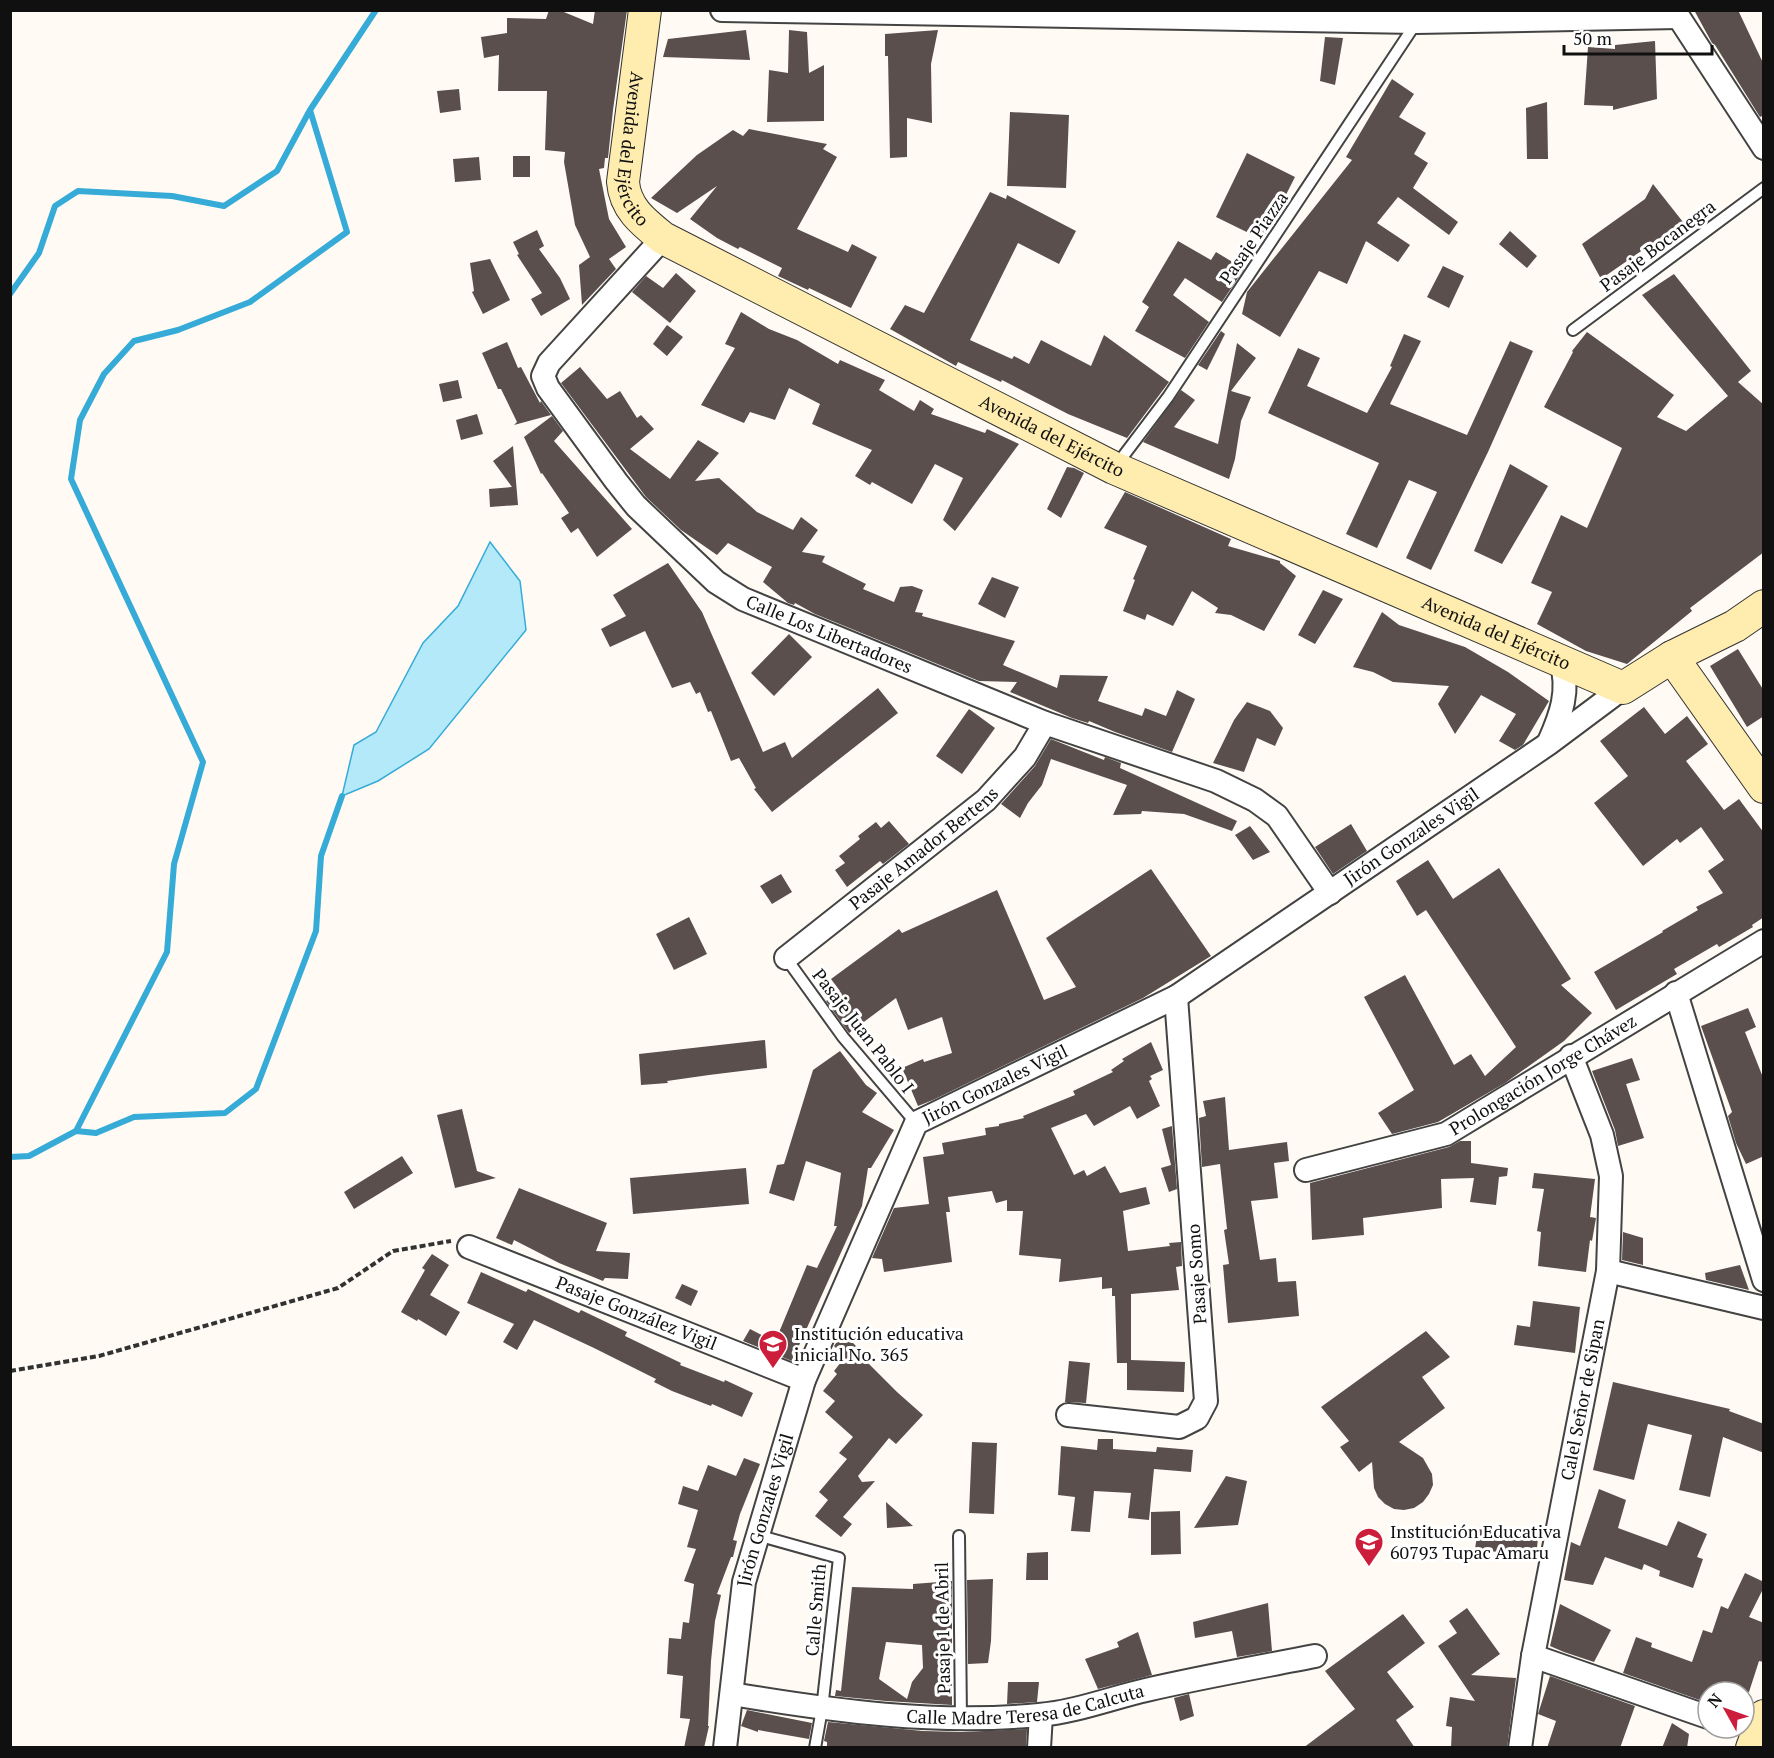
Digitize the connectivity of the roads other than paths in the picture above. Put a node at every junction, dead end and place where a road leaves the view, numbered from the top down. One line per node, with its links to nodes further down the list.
1 (645, 10): 7 (main road, Avenida del Ejército)
2 (722, 10): 4 (street)
3 (1676, 14): 4 (street); 5 (street)
4 (1416, 22): 9 (lane, Pasaje Piazza)
5 (1764, 148)
6 (1764, 188): 8 (lane, Pasaje Bocanegra)
7 (663, 238): 9 (main road, Avenida del Ejército); 15 (street, Calle Los Libertadores)
8 (1573, 330)
9 (1114, 468): 13 (main road, Avenida del Ejército)
10 (1764, 584): 12 (main road)
11 (1764, 606): 12 (main road)
12 (1672, 657): 14 (main road); 17 (main road)
13 (1561, 661): 14 (main road, Avenida del Ejército); 16 (street)
14 (1623, 688): 16 (street, Jirón Gonzales Vigil)
15 (1045, 723): 18 (street, Calle Los Libertadores); 20 (street, Pasaje Amador Bertens)
16 (1548, 744): 18 (street, Jirón Gonzales Vigil)
17 (1764, 788)
18 (1330, 893): 22 (street, Jirón Gonzales Vigil)
19 (1764, 940): 21 (street, Prolongación Jorge Chávez)
20 (786, 958): 24 (lane, Pasaje Juan Pablo I)
21 (1676, 993): 23 (street, Prolongación Jorge Chávez); 28 (street)
22 (1176, 997): 24 (street, Jirón Gonzales Vigil); 31 (street, Pasaje Somo)
23 (1571, 1056): 25 (street, Prolongación Jorge Chávez); 27 (street, Calel Señor de Sipan)
24 (916, 1123): 30 (street, Jirón Gonzales Vigil)
25 (1306, 1170)
26 (469, 1246): 30 (street, Pasaje González Vigil)
27 (1608, 1271): 29 (street); 35 (street, Calel Señor de Sipan)
28 (1764, 1280)
29 (1764, 1308)
30 (804, 1380): 32 (street, Jirón Gonzales Vigil)
31 (1068, 1415)
32 (757, 1535): 36 (street, Jirón Gonzales Vigil); 37 (lane, Calle Smith)
33 (959, 1536): 40 (lane, Pasaje 1 de Abril)
34 (1315, 1656): 39 (street, Calle Madre Teresa de Calcuta)
35 (1533, 1656): 38 (street); 44 (street, Calel Señor de Sipan)
36 (732, 1694): 37 (street, Calle Madre Teresa de Calcuta); 41 (street, Jirón Gonzales Vigil)
37 (822, 1709): 40 (street, Calle Madre Teresa de Calcuta); 42 (lane, Calle Smith)
38 (1696, 1713)
39 (1041, 1715): 40 (street, Calle Madre Teresa de Calcuta); 43 (street)
40 (961, 1719)
41 (725, 1748)
42 (815, 1748)
43 (1039, 1748)
44 (1520, 1748)

